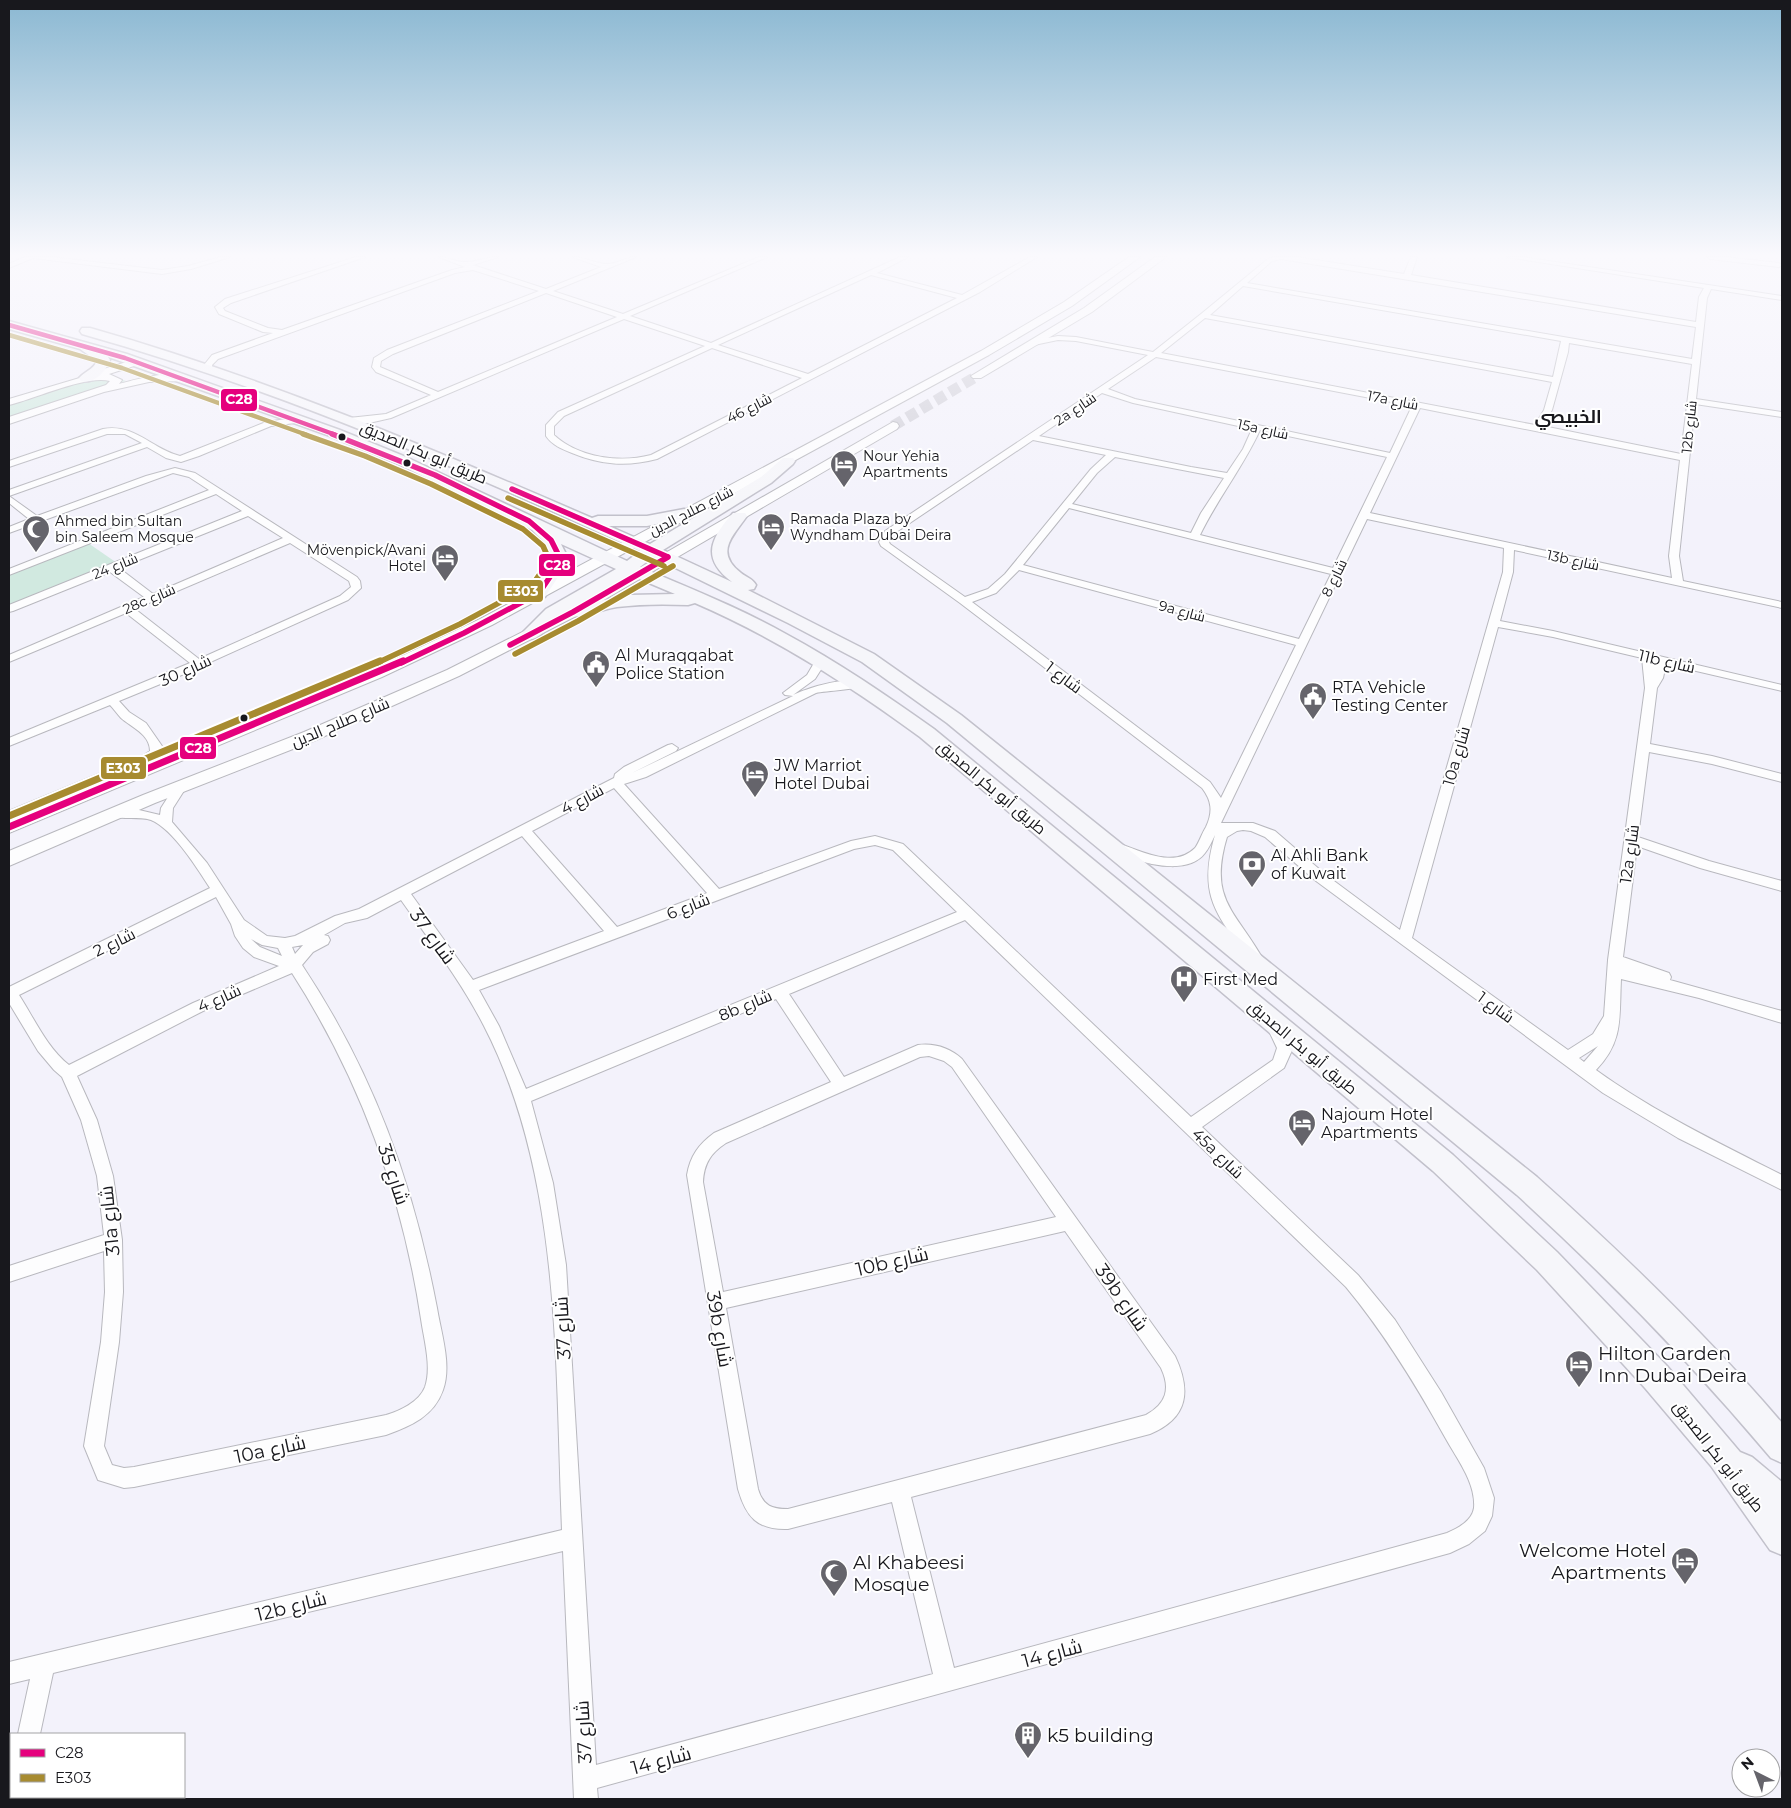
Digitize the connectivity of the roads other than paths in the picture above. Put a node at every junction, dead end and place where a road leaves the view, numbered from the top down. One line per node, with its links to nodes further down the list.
1 (68, 341): 19 (main road, طريق أبو بكر الصديق)
2 (120, 341): 24 (main road, طريق أبو بكر الصديق)
3 (259, 341): 25 (street)
4 (417, 341): 33 (street)
5 (565, 341): 33 (street)
6 (700, 341): 20 (street)
7 (719, 341): 20 (street)
8 (877, 341): 27 (street, شارع 46)
9 (1005, 341): 59 (main road, شارع صلاح الدين)
10 (1037, 341): 18 (main road)
11 (1040, 341): 18 (street, 17a شارع)
12 (1088, 341): 21 (street, 17a شارع)
13 (1172, 341): 21 (street, 2a شارع)
14 (1349, 341): 30 (street)
15 (1568, 341): 30 (street)
16 (1583, 341): 22 (street)
17 (1698, 341): 22 (street, 12b شارع)
18 (1034, 343): 26 (main road)
19 (81, 345): 23 (main road, طريق أبو بكر الصديق); 28 (main road)
20 (711, 345): 27 (street); 27 (street, شارع 46)
21 (1155, 354): 32 (street, 2a شارع); 36 (street, 17a شارع)
22 (1695, 361): 34 (street, 12b شارع)
23 (136, 362): 24 (main road); 28 (street); 29 (main road, طريق أبو بكر الصديق)
24 (196, 364): 25 (main road, طريق أبو بكر الصديق)
25 (209, 369): 43 (main road, طريق أبو بكر الصديق)
26 (977, 376)
27 (808, 377)
28 (86, 378): 31 (street)
29 (183, 378): 37 (main road, طريق أبو بكر الصديق); 42 (street)
30 (1557, 378): 38 (street)
31 (44, 391): 35 (street); 42 (street)
32 (1100, 392): 47 (street, 15a شارع); 50 (street, 2a شارع)
33 (439, 395): 40 (street)
34 (1691, 399): 39 (street); 56 (street, 12b شارع)
35 (9, 402)
36 (1417, 405): 46 (street, 17a شارع); 55 (street, شارع 8)
37 (270, 410): 41 (main road, طريق أبو بكر الصديق); 44 (street)
38 (1548, 410): 46 (street); 48 (street)
39 (1782, 415)
40 (388, 416): 43 (street); 49 (street)
41 (300, 420): 44 (street); 52 (main road, طريق أبو بكر الصديق)
42 (9, 421)
43 (349, 421): 49 (main road, طريق أبو بكر الصديق)
44 (260, 426): 53 (street)
45 (893, 426): 72 (main road, شارع صلاح الدين)
46 (1538, 428): 48 (street, 17a شارع)
47 (1262, 429): 55 (street, 15a شارع); 63 (street)
48 (1548, 430): 56 (street, 17a شارع)
49 (377, 432): 58 (main road, طريق أبو بكر الصديق)
50 (1036, 435): 54 (street); 82 (street, 2a شارع)
51 (148, 444): 60 (street); 61 (street); 65 (street)
52 (370, 447): 58 (main road); 67 (main road, طريق أبو بكر الصديق)
53 (206, 451): 57 (street); 62 (street)
54 (1109, 452): 63 (street); 68 (street)
55 (1393, 456): 71 (street, شارع 8)
56 (1686, 456): 84 (street, 12b شارع)
57 (180, 459): 61 (street); 62 (street)
58 (444, 460): 73 (main road, طريق أبو بكر الصديق)
59 (788, 461): 70 (main road, شارع صلاح الدين); 85 (main road)
60 (9, 464)
61 (168, 466): 62 (street); 74 (street)
62 (191, 468): 64 (street)
63 (1229, 478): 77 (street)
64 (216, 491): 69 (street); 88 (street)
65 (9, 493)
66 (9, 499): 74 (street)
67 (496, 505): 75 (main road, طريق أبو بكر الصديق); 83 (main road)
68 (1064, 508): 77 (street); 87 (street)
69 (249, 512): 78 (street); 86 (street, شارع 24)
70 (684, 514): 73 (main road); 79 (main road, شارع صلاح الدين)
71 (1364, 515): 80 (street, 13b شارع); 89 (street, شارع 8)
72 (739, 516): 85 (main road, شارع صلاح الدين); 102 (main road)
73 (582, 519): 79 (main road, طريق أبو بكر الصديق)
74 (36, 520): 76 (street)
75 (530, 521): 83 (main road, طريق أبو بكر الصديق); 93 (main road)
76 (9, 530)
77 (1190, 536): 89 (street)
78 (290, 539): 94 (street, 28c شارع); 110 (street, شارع 30)
79 (633, 541): 83 (main road, شارع صلاح الدين); 85 (main road, طريق أبو بكر الصديق)
80 (1509, 547): 81 (street, 13b شارع); 90 (street, 10a شارع)
81 (1522, 549): 90 (street, 10a شارع); 91 (street, 13b شارع)
82 (891, 550): 96 (street, شارع 1)
83 (610, 554): 85 (main road, طريق أبو بكر الصديق); 93 (main road, شارع صلاح الدين)
84 (1674, 556): 91 (street, 12b شارع); 92 (street, 12b شارع)
85 (647, 562): 95 (main road, طريق أبو بكر الصديق); 101 (main road, شارع صلاح الدين); 102 (main road); 104 (main road)
86 (112, 568): 94 (street); 99 (street, شارع 24)
87 (1013, 571): 96 (street); 100 (street); 105 (street, 9a شارع)
88 (9, 572)
89 (1337, 572): 105 (street, شارع 8)
90 (1508, 572): 103 (street, 10a شارع)
91 (1664, 580): 92 (street, 13b شارع)
92 (1678, 583): 97 (street, 13b شارع)
93 (539, 593): 121 (main road, شارع صلاح الدين)
94 (152, 598): 98 (street, 28c شارع)
95 (705, 601): 101 (main road); 109 (main road, طريق أبو بكر الصديق)
96 (964, 601): 100 (street, شارع 1)
97 (1782, 605)
98 (127, 608): 107 (street, 28c شارع); 110 (street)
99 (9, 610)
100 (975, 610): 126 (street, شارع 1)
101 (573, 612): 104 (main road, شارع صلاح الدين)
102 (793, 619): 131 (main road, طريق أبو بكر الصديق)
103 (1495, 620): 106 (street, 11b شارع); 143 (street, 10a شارع)
104 (530, 635): 123 (main road, شارع صلاح الدين)
105 (1303, 643): 118 (street, شارع 8)
106 (1647, 656): 108 (street, 11b شارع); 112 (street, 12a شارع)
107 (9, 659)
108 (1662, 659): 112 (street, 12a شارع); 113 (street, 11b شارع)
109 (821, 660): 111 (main road, طريق أبو بكر الصديق); 115 (street, شارع 4)
110 (198, 664): 114 (street, شارع 30)
111 (860, 685): 115 (street, شارع 4); 153 (main road, طريق أبو بكر الصديق)
112 (1651, 688): 117 (street, 12a شارع)
113 (1782, 688)
114 (113, 700): 116 (street, شارع 30); 120 (street)
115 (736, 722): 122 (street, شارع 4)
116 (9, 742)
117 (1644, 743): 119 (street); 132 (street, 12a شارع)
118 (1251, 750): 126 (street, شارع 8); 130 (street, شارع 8)
119 (1782, 778)
120 (93, 781): 121 (main road); 125 (street)
121 (117, 782): 128 (main road, شارع صلاح الدين)
122 (616, 782): 129 (street, شارع 4); 138 (street)
123 (181, 786): 124 (main road, شارع صلاح الدين); 127 (street)
124 (116, 813): 127 (street); 134 (main road, شارع صلاح الدين)
125 (9, 816)
126 (1218, 818): 131 (street, شارع 8)
127 (166, 823): 136 (street)
128 (9, 827)
129 (524, 830): 137 (street, شارع 4); 142 (street)
130 (1221, 835): 143 (street, شارع 1); 147 (street, شارع 8)
131 (1107, 844): 147 (main road, طريق أبو بكر الصديق)
132 (1630, 844): 135 (street); 146 (street, 12a شارع)
133 (906, 854): 138 (street, شارع 6); 139 (street, 45a شارع)
134 (9, 859)
135 (1782, 886)
136 (218, 890): 141 (street); 150 (street, شارع 2)
137 (402, 893): 140 (street, شارع 4); 148 (street, شارع 37)
138 (716, 895): 142 (street, شارع 6)
139 (968, 913): 149 (street, 8b شارع); 159 (street, 45a شارع)
140 (362, 914): 144 (street, شارع 4); 145 (street, شارع 4)
141 (239, 924): 144 (street); 145 (street)
142 (614, 933): 148 (street, شارع 6)
143 (1404, 940): 154 (street, شارع 1)
144 (282, 944): 145 (street, شارع 35)
145 (293, 966): 156 (street, شارع 4); 165 (street, شارع 35)
146 (1614, 966): 151 (street); 152 (street, 12a شارع)
147 (1264, 970): 166 (main road, طريق أبو بكر الصديق)
148 (470, 987): 158 (street, شارع 37)
149 (780, 991): 157 (street); 158 (street, 8b شارع)
150 (10, 993): 156 (street, 31a شارع)
151 (1782, 1017)
152 (1610, 1019): 154 (street, 12a شارع); 155 (street, 12a شارع)
153 (1272, 1021): 159 (street); 167 (main road, طريق أبو بكر الصديق)
154 (1568, 1058): 155 (street, شارع 1)
155 (1585, 1071): 160 (street, شارع 1)
156 (68, 1073): 162 (street, 31a شارع)
157 (841, 1085): 161 (street, 39b شارع); 164 (street, 39b شارع)
158 (522, 1098): 172 (street, شارع 37)
159 (1190, 1126): 170 (street, 45a شارع)
160 (1782, 1183)
161 (1069, 1222): 164 (street, 10b شارع); 169 (street, 39b شارع)
162 (113, 1240): 163 (street); 168 (street, 31a شارع)
163 (9, 1274)
164 (716, 1302): 169 (street, 39b شارع)
165 (428, 1401): 168 (street, 10a شارع)
166 (1782, 1446)
167 (1722, 1455): 171 (main road); 173 (main road, طريق أبو بكر الصديق)
168 (105, 1473)
169 (899, 1490): 176 (street)
170 (1483, 1490): 176 (street, شارع 14)
171 (1782, 1503)
172 (573, 1538): 174 (street, 12b شارع); 178 (street, شارع 37)
173 (1782, 1538)
174 (44, 1665): 175 (street, 12b شارع); 177 (street)
175 (9, 1673)
176 (946, 1682): 178 (street, شارع 14)
177 (29, 1733)
178 (586, 1790)

